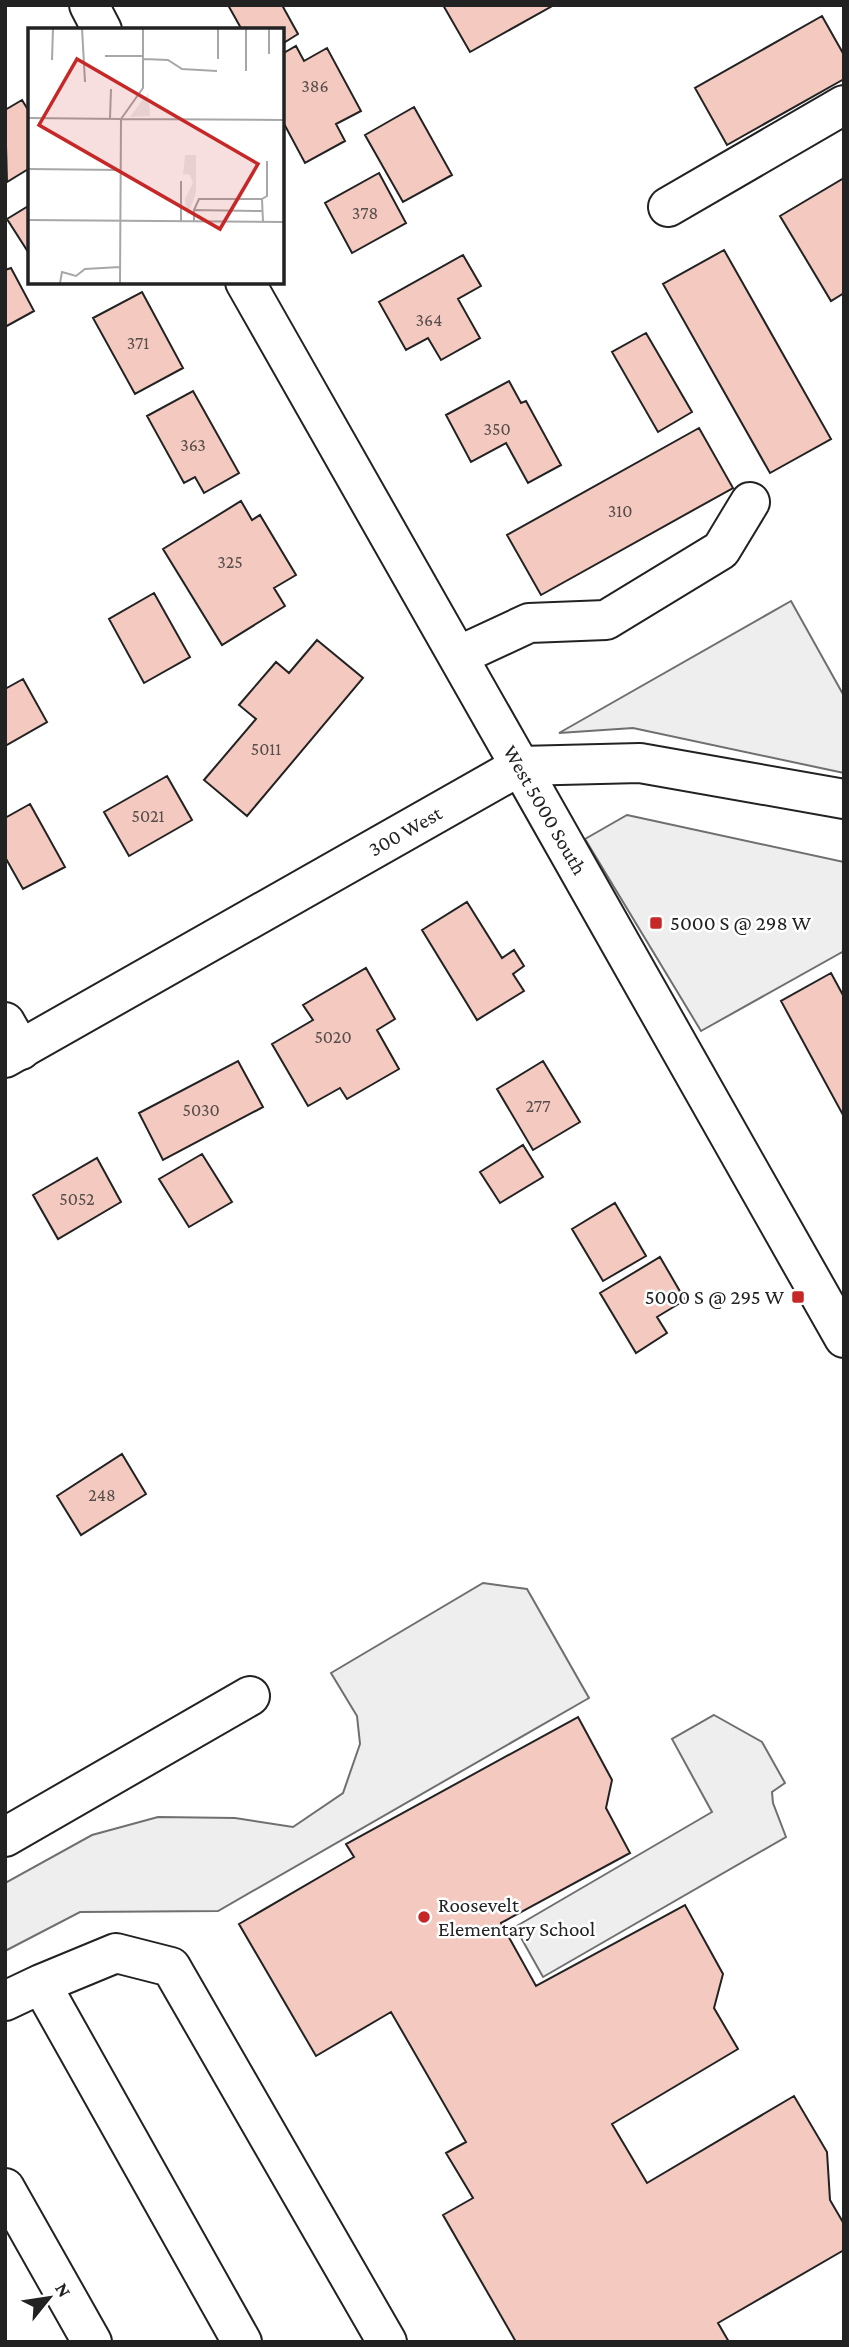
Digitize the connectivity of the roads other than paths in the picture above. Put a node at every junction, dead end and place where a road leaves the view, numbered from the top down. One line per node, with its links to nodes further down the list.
1 (89, 5): 2 (main road)
2 (102, 28)
3 (844, 105): 4 (main road)
4 (668, 207)
5 (247, 284): 7 (main road, West 5000 South)
6 (750, 502): 7 (main road)
7 (458, 656): 8 (main road, West 5000 South)
8 (520, 766): 9 (main road, 300 West); 10 (main road, 300 West); 11 (main road, West 5000 South)
9 (844, 800)
10 (10, 1043)
11 (844, 1338)
12 (250, 1696): 13 (main road)
13 (5, 1837)
14 (41, 1984): 15 (main road); 18 (main road); 19 (main road)
15 (5, 2001)
16 (5, 2188): 17 (main road)
17 (92, 2342)
18 (243, 2342)
19 (387, 2342)

